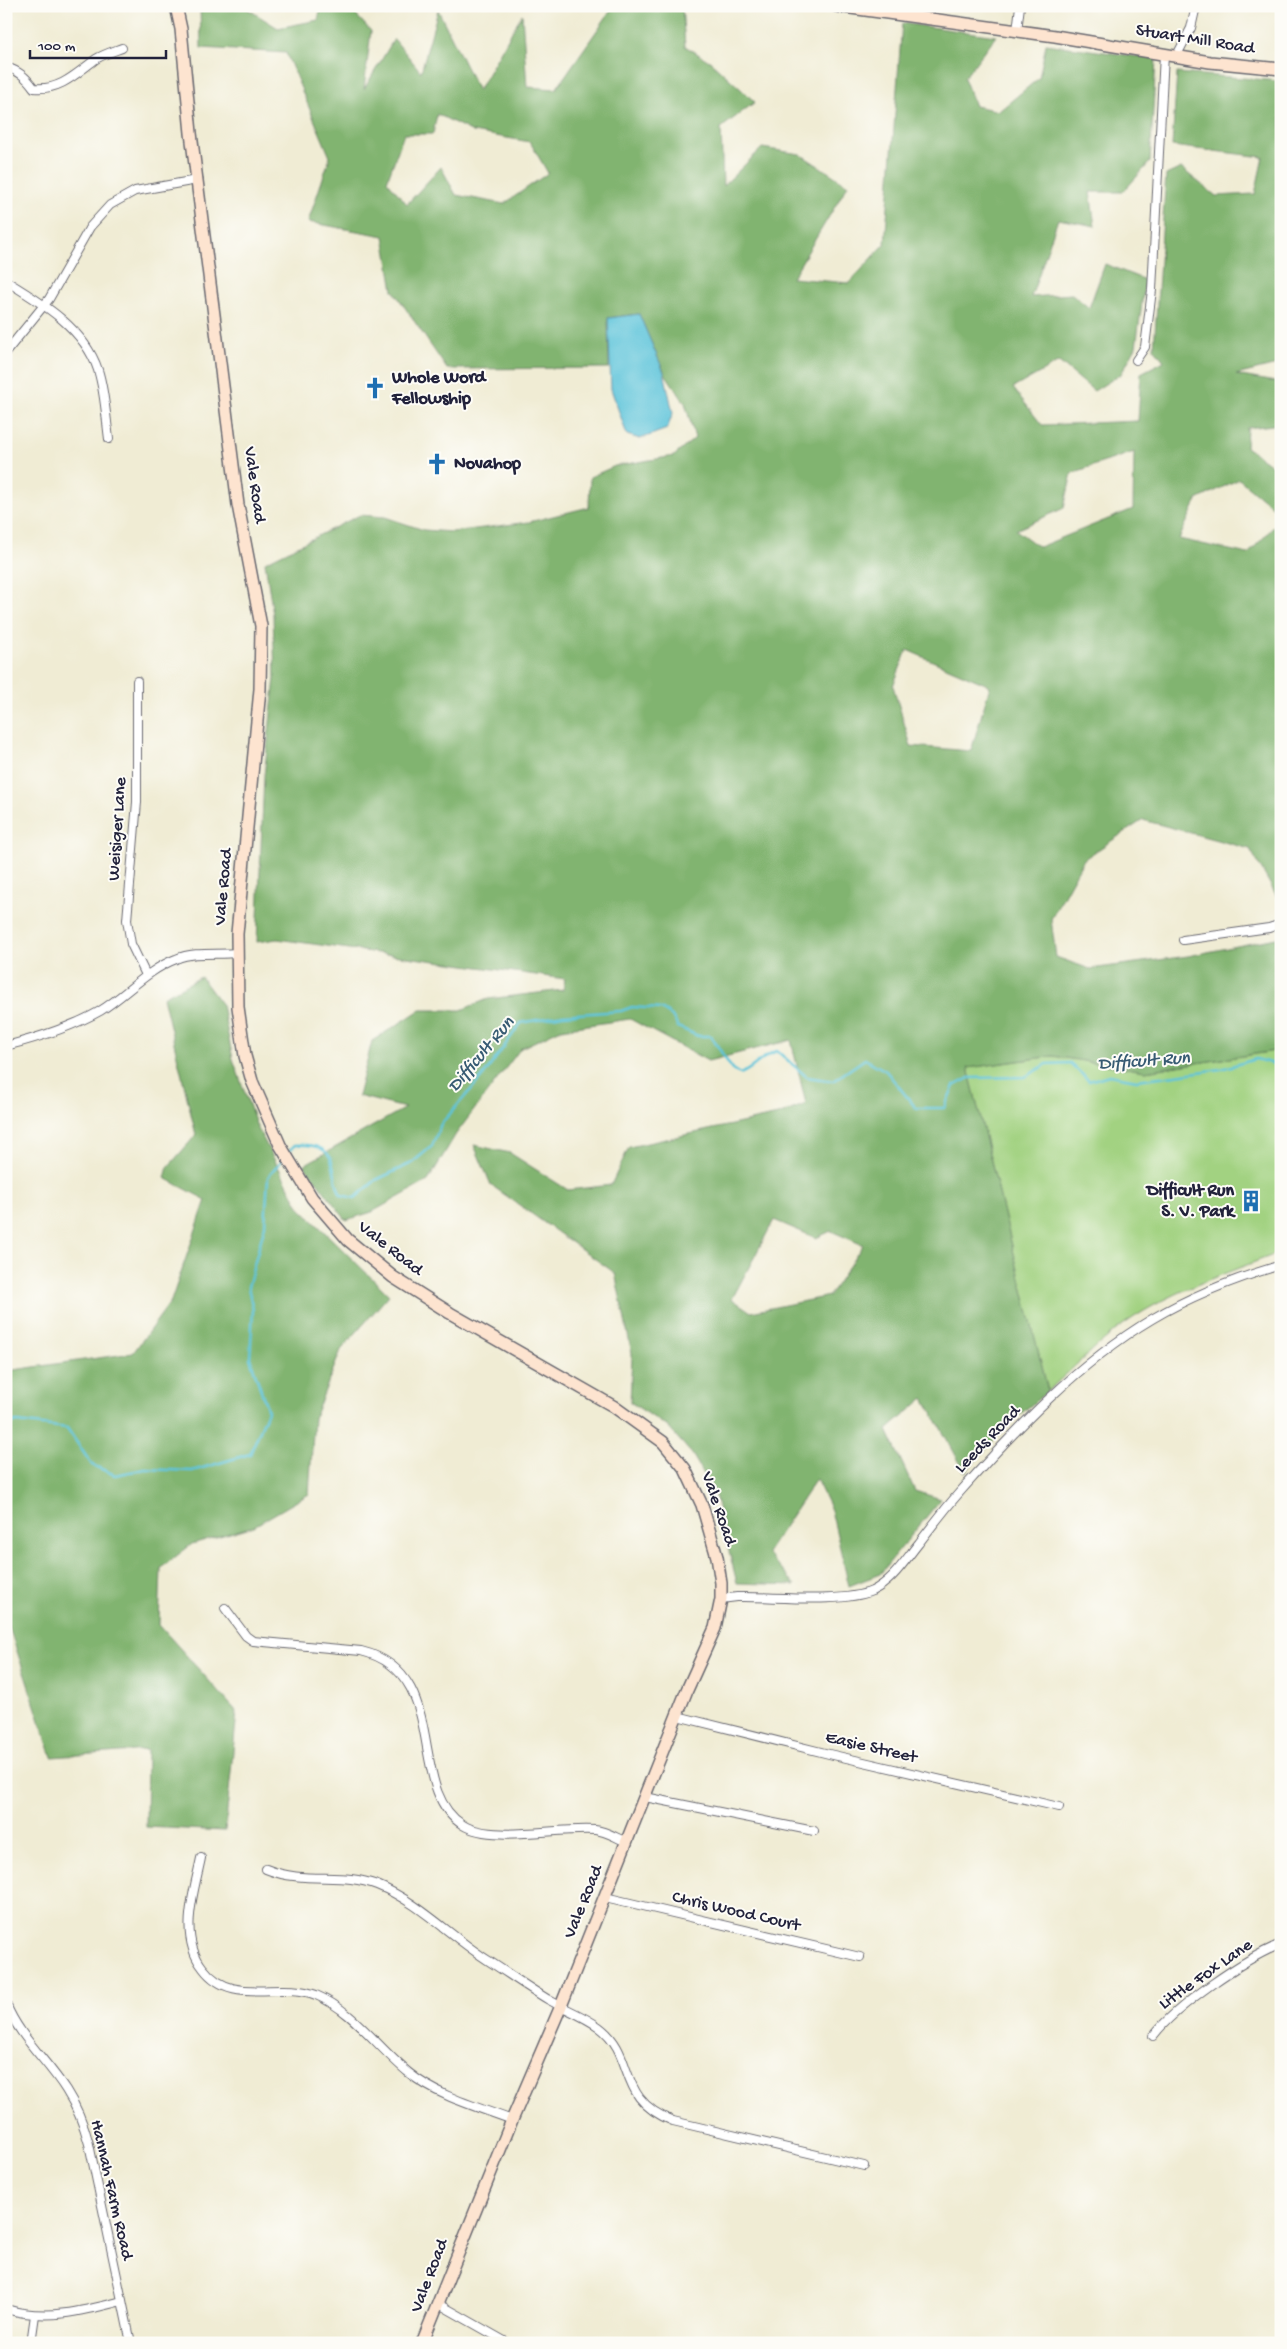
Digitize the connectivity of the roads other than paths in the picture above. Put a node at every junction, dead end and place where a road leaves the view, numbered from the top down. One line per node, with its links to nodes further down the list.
1 (176, 6): 11 (main road, Vale Road)
2 (836, 6): 5 (main road, Stuart Mill Road)
3 (1020, 6): 5 (street)
4 (1196, 6): 8 (street)
5 (1017, 31): 7 (main road, Stuart Mill Road)
6 (122, 48): 9 (street)
7 (1164, 54): 8 (main road, Stuart Mill Road); 15 (street)
8 (1176, 56): 10 (main road, Stuart Mill Road)
9 (6, 67)
10 (1281, 69)
11 (196, 180): 13 (street); 20 (main road, Vale Road)
12 (6, 280): 13 (street)
13 (44, 306): 14 (street); 16 (street)
14 (6, 352)
15 (1136, 360)
16 (109, 439)
17 (137, 681): 21 (street, Weisiger Lane)
18 (1281, 924): 19 (street)
19 (1183, 940)
20 (237, 953): 21 (street); 24 (main road, Vale Road)
21 (146, 975): 22 (street)
22 (6, 1046)
23 (1281, 1265): 24 (street, Leeds Road)
24 (721, 1599): 26 (main road, Vale Road)
25 (225, 1608): 30 (street)
26 (677, 1716): 27 (main road, Vale Road); 28 (street, Easie Street)
27 (645, 1797): 29 (street); 30 (main road, Vale Road)
28 (1059, 1807)
29 (814, 1831)
30 (627, 1842): 33 (main road, Vale Road)
31 (201, 1858): 40 (street)
32 (266, 1870): 37 (street)
33 (605, 1897): 35 (street, Chris Wood Court); 37 (main road, Vale Road)
34 (1281, 1944): 39 (street, Little Fox Lane)
35 (860, 1958)
36 (6, 2004): 38 (street, Hannah Farm Road)
37 (561, 2006): 40 (main road, Vale Road); 41 (street)
38 (8, 2015): 42 (street, Hannah Farm Road)
39 (1153, 2036)
40 (512, 2120): 43 (main road, Vale Road)
41 (864, 2166)
42 (122, 2301): 45 (street); 47 (street, Hannah Farm Road)
43 (439, 2304): 48 (main road, Vale Road); 49 (street)
44 (6, 2309): 45 (street)
45 (35, 2315): 46 (street)
46 (31, 2343)
47 (131, 2343)
48 (422, 2343)
49 (508, 2343)

